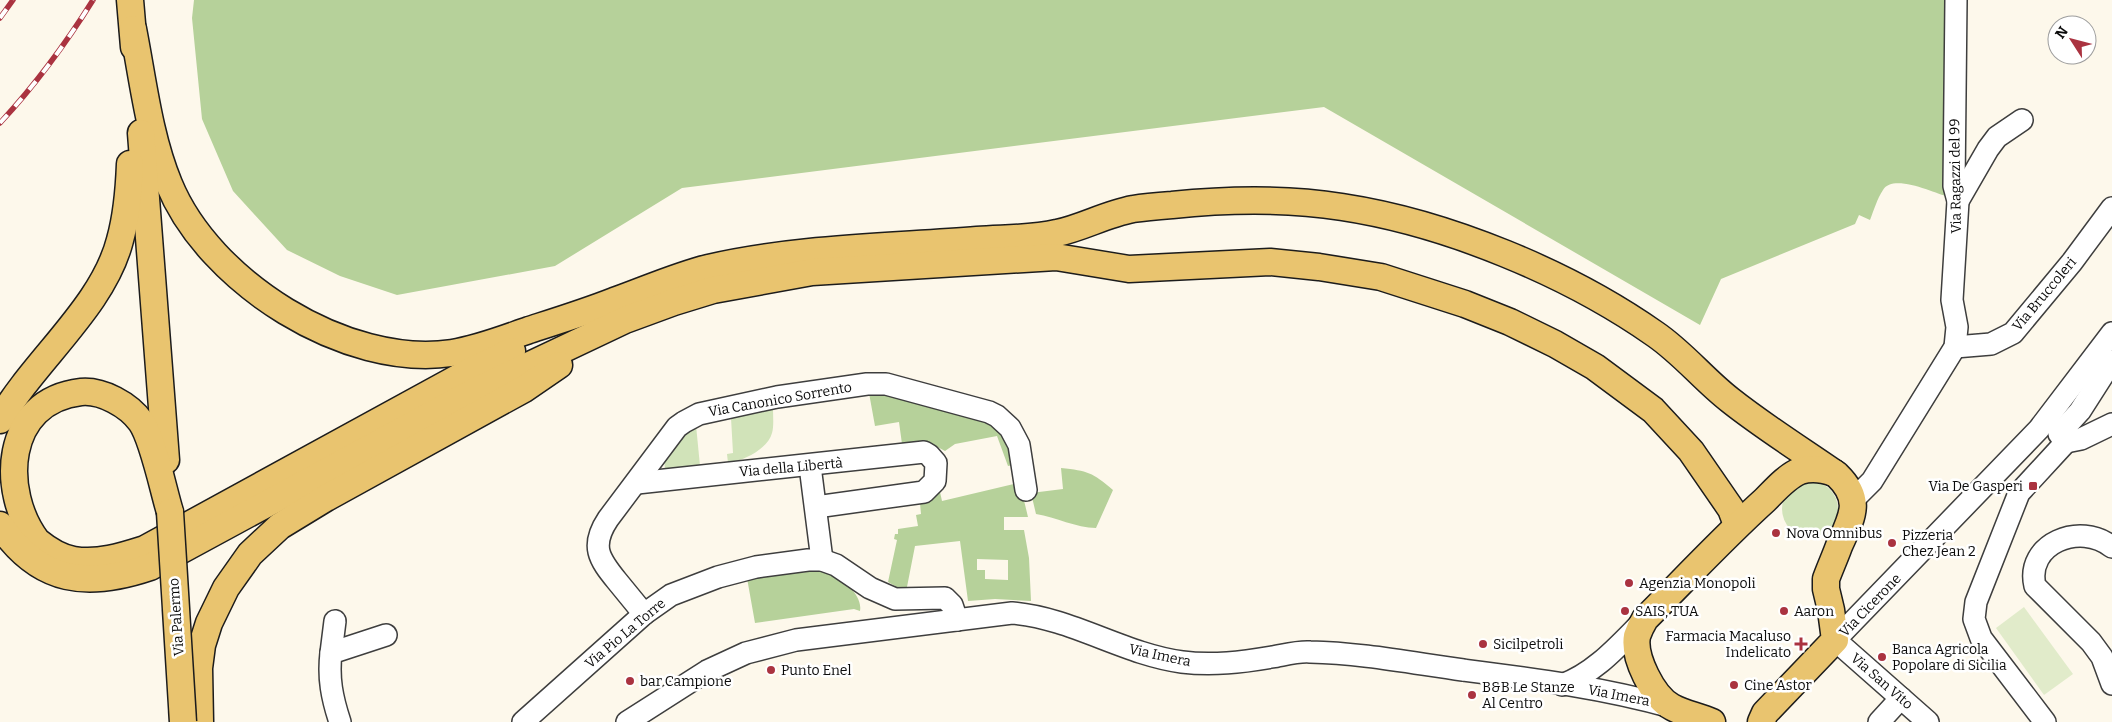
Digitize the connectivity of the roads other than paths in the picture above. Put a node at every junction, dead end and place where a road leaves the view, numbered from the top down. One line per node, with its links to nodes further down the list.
1 (130, 0): 3 (main road)
2 (1956, 0): 5 (street, Via Ragazzi del 99)
3 (133, 29): 7 (main road); 11 (main road); 20 (main road)
4 (2022, 120): 5 (street)
5 (1958, 201): 9 (street, Via Ragazzi del 99)
6 (2112, 208): 9 (street, Via Bruccoleri)
7 (619, 310): 15 (main road); 20 (main road); 21 (main road); 22 (main road); 38 (main road)
8 (2112, 332): 13 (street)
9 (1955, 347): 18 (street, Via Ragazzi del 99)
10 (2112, 361): 13 (street)
11 (0, 420)
12 (2112, 424): 13 (street, Via Cicerone)
13 (2055, 435): 30 (street, Via Cicerone); 45 (street)
14 (810, 466): 16 (street, Via della Libertà); 19 (street); 19 (street, Via della Libertà)
15 (1837, 475): 18 (main road); 21 (main road)
16 (637, 483): 17 (street, Via Canonico Sorrento); 25 (street, Via Canonico Sorrento)
17 (1026, 490)
18 (1853, 500): 30 (main road)
19 (816, 507): 24 (street)
20 (170, 512): 37 (main road, Via Palermo, bridge)
21 (1737, 525): 26 (main road)
22 (0, 526)
23 (2112, 547): 33 (street)
24 (822, 560): 25 (street, Via Pio La Torre); 27 (street, Via Pio La Torre)
25 (644, 614): 40 (street, Via Pio La Torre)
26 (1645, 619): 32 (street); 35 (main road)
27 (957, 620): 32 (street, Via Imera); 41 (street, Via Imera)
28 (335, 621): 31 (street)
29 (386, 635): 31 (street)
30 (1835, 640): 34 (street, Via San Vito); 36 (main road, Via Cicerone)
31 (331, 653): 39 (street)
32 (1562, 684): 35 (street, Via Imera)
33 (2112, 684)
34 (1901, 698): 43 (street); 44 (street, Via San Vito)
35 (1672, 707): 42 (main road, Via Imera)
36 (1759, 719)
37 (183, 722)
38 (200, 722)
39 (340, 722)
40 (523, 722)
41 (627, 722)
42 (1712, 722)
43 (1879, 722)
44 (1928, 722)
45 (2045, 722)

